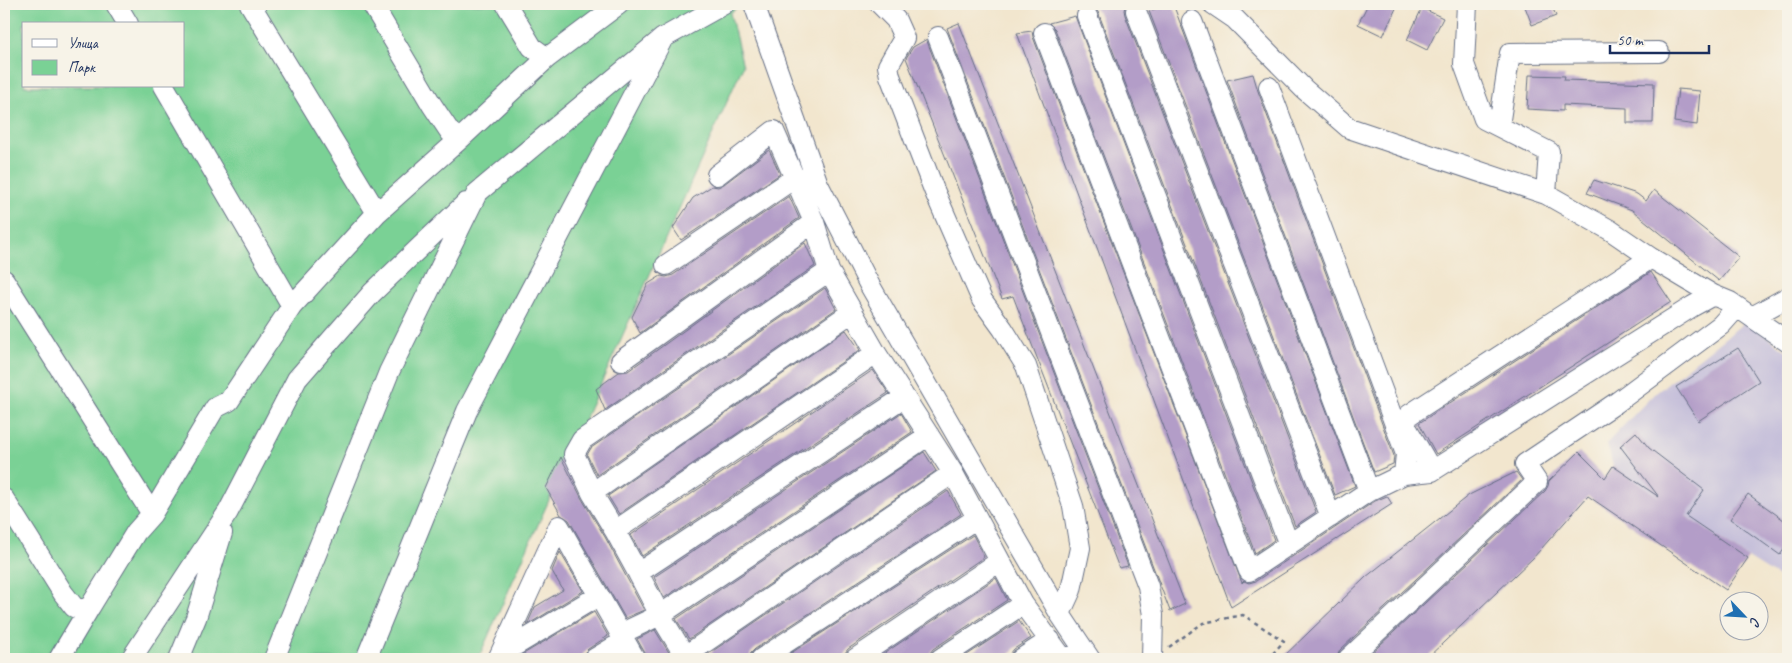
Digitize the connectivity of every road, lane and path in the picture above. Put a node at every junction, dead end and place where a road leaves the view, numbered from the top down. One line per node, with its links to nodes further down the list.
1 (116, 4): 14 (street)
2 (250, 4): 28 (street)
3 (372, 4): 23 (street)
4 (506, 4): 19 (street)
5 (619, 4): 19 (street)
6 (724, 4): 17 (street)
7 (754, 4): 61 (street)
8 (880, 4): 61 (street)
9 (1213, 4): 27 (street)
10 (1466, 4): 22 (street)
11 (1136, 10): 52 (street)
12 (1087, 16): 55 (street)
13 (1192, 21): 47 (street)
14 (127, 22)
15 (1044, 33): 55 (street)
16 (938, 37): 80 (street)
17 (663, 38): 26 (street); 71 (street)
18 (1659, 52): 22 (street)
19 (546, 58): 23 (street)
20 (1268, 86): 46 (street)
21 (165, 88): 36 (street)
22 (1499, 126): 27 (street)
23 (460, 139): 28 (street)
24 (717, 174): 25 (street)
25 (796, 177): 29 (street); 31 (street)
26 (477, 193): 50 (street); 70 (street)
27 (1546, 194): 30 (street)
28 (376, 213): 36 (street)
29 (814, 222): 32 (street); 41 (street)
30 (1651, 258): 34 (street); 44 (street)
31 (666, 265)
32 (829, 271): 37 (street); 48 (street)
33 (4, 280): 51 (street)
34 (1713, 295): 38 (street); 44 (street)
35 (1788, 297): 38 (street)
36 (292, 306): 51 (street)
37 (852, 312): 40 (street); 48 (street)
38 (1744, 312): 39 (street); 82 (street)
39 (1788, 342)
40 (876, 353): 42 (street); 54 (street)
41 (620, 362)
42 (904, 396): 43 (street); 57 (street)
43 (929, 435): 45 (street); 62 (street)
44 (1432, 471): 46 (street)
45 (953, 473): 53 (street); 66 (street)
46 (1404, 474): 47 (street)
47 (1369, 491): 52 (street)
48 (592, 493): 54 (street)
49 (4, 499): 60 (street)
50 (228, 512): 68 (street); 69 (street)
51 (152, 514): 60 (street)
52 (1331, 517): 55 (street)
53 (977, 518): 56 (street); 74 (street)
54 (615, 532): 57 (street)
55 (1289, 545)
56 (1000, 561): 59 (street); 75 (street)
57 (638, 573): 62 (street)
58 (598, 596): 63 (street); 65 (street); 65 (street)
59 (1023, 604): 64 (street); 76 (street)
60 (90, 607): 67 (street)
61 (1060, 614): 79 (street)
62 (660, 615): 63 (street); 66 (street)
63 (622, 638): 72 (street); 73 (street)
64 (1050, 640): 77 (street); 78 (street)
65 (499, 656)
66 (686, 658)
67 (59, 659)
68 (131, 659)
69 (179, 659)
70 (274, 659)
71 (366, 659)
72 (594, 659)
73 (635, 659)
74 (761, 659)
75 (855, 659)
76 (940, 659)
77 (1021, 659)
78 (1080, 659)
79 (1090, 659)
80 (1152, 659): 81 (path)
81 (1268, 659)
82 (1348, 659)

